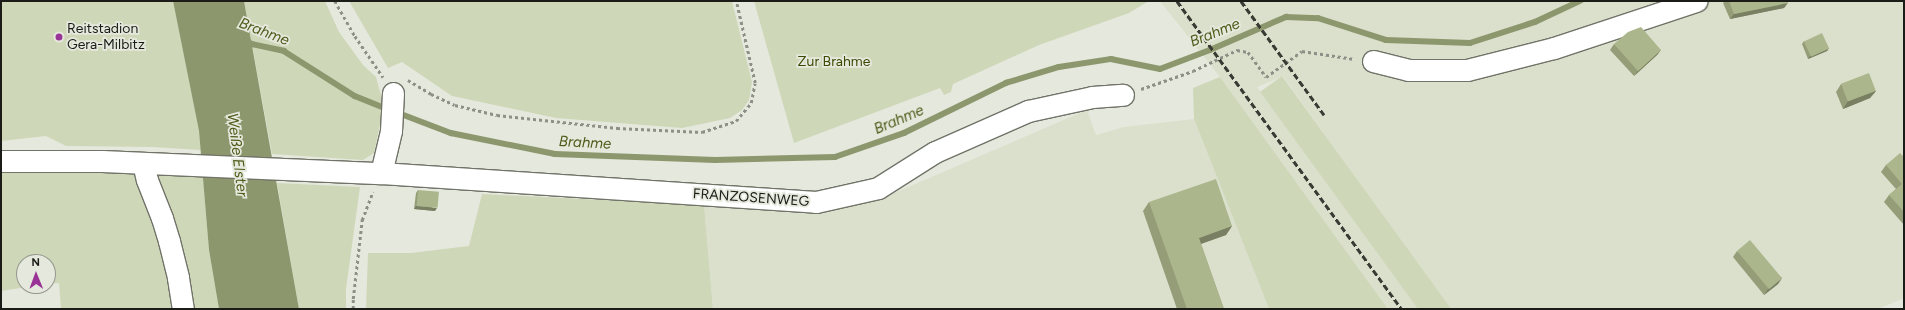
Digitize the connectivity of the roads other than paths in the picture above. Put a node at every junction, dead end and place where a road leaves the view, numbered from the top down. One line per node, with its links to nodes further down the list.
1 (1696, 1): 2 (street)
2 (1373, 62)
3 (393, 92): 7 (street)
4 (1123, 95): 7 (street, FRANZOSENWEG)
5 (1, 161): 6 (street, FRANZOSENWEG)
6 (143, 163): 7 (street, FRANZOSENWEG); 8 (street)
7 (381, 173)
8 (183, 309)

